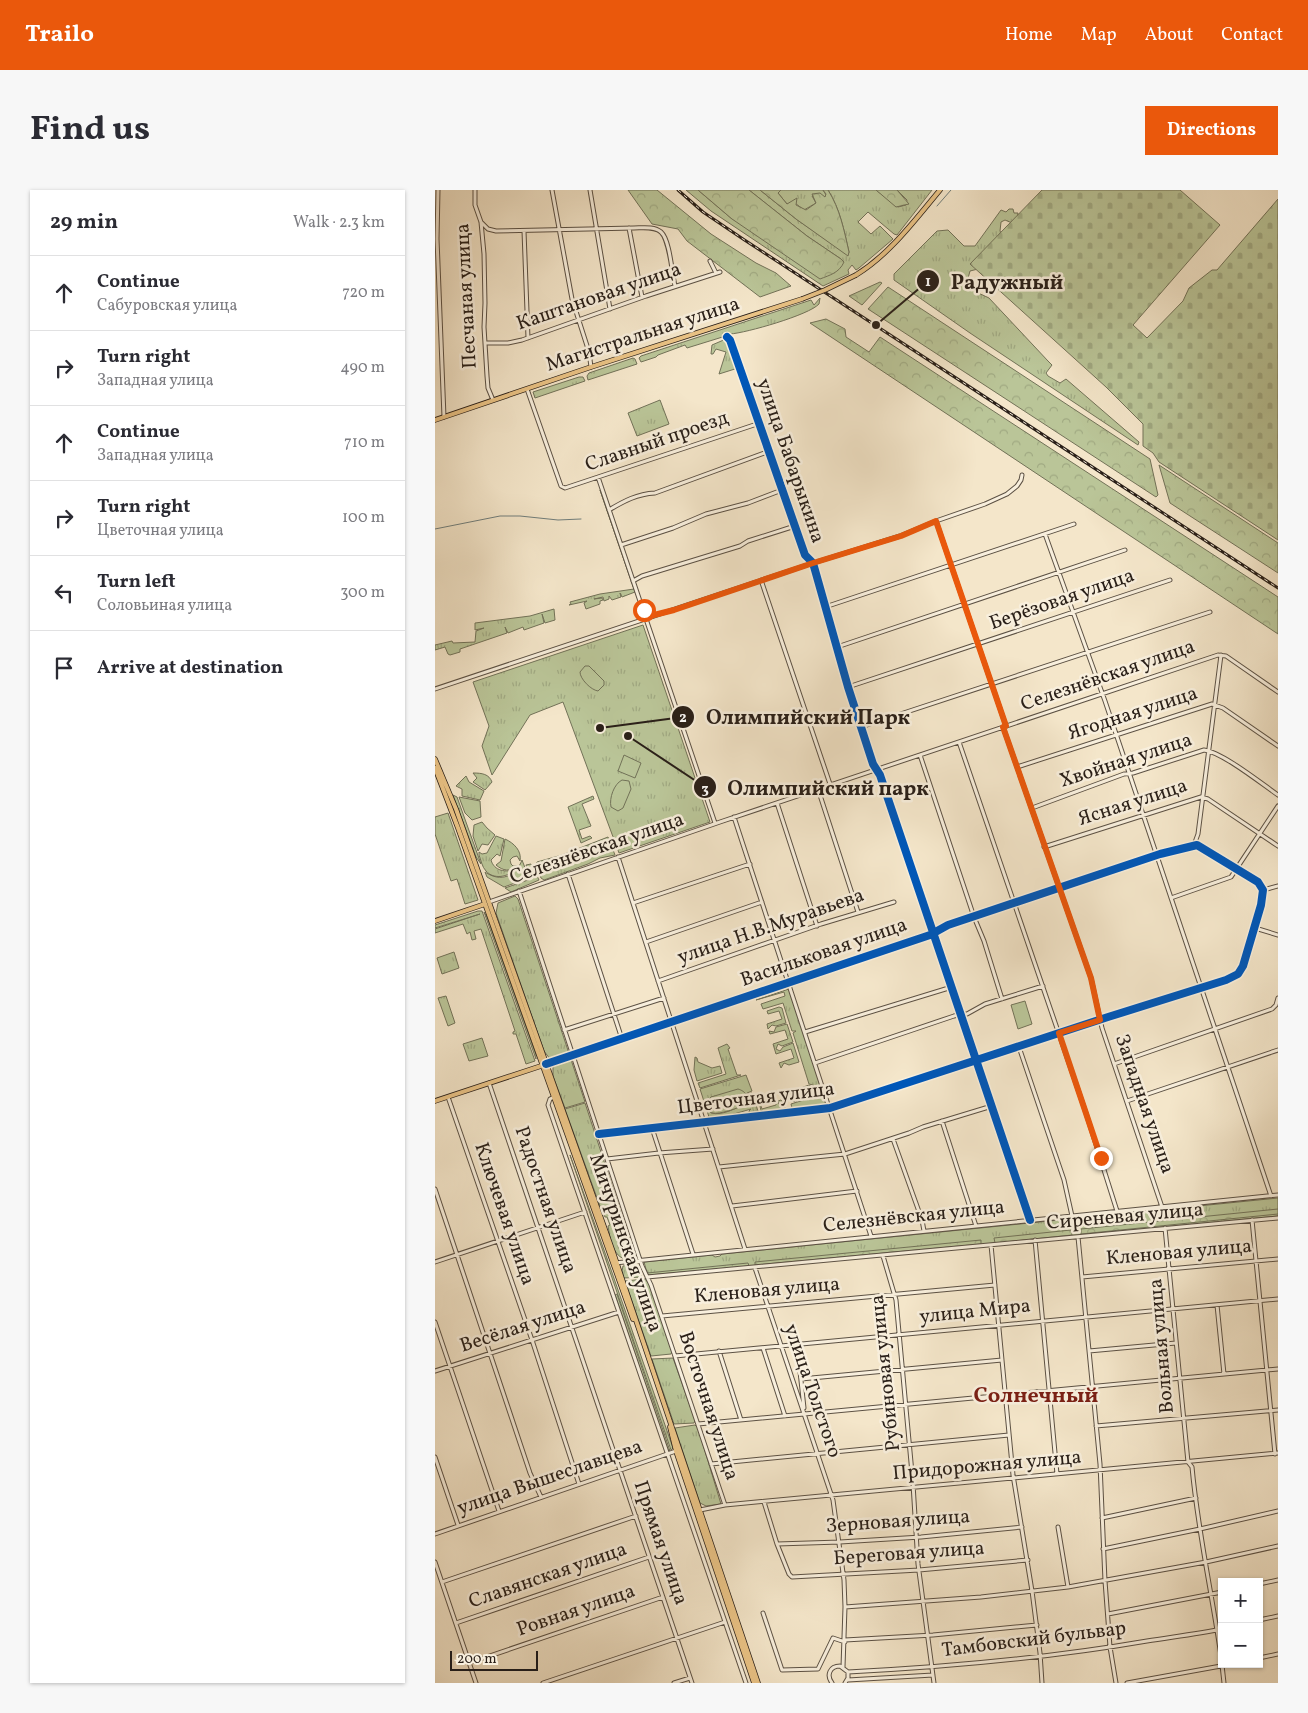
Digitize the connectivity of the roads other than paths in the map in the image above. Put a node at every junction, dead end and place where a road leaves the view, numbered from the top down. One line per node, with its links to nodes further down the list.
1 (438, 190): 11 (street)
2 (475, 190): 6 (street, Песчаная улица)
3 (550, 190): 9 (street)
4 (590, 190): 8 (street)
5 (940, 190): 22 (main road, Магистральная улица, bridge)
6 (481, 222): 10 (street); 21 (street, Песчаная улица)
7 (629, 228): 8 (street); 15 (street); 16 (street)
8 (596, 229): 9 (street); 17 (street)
9 (559, 230): 10 (street); 18 (street)
10 (524, 231): 19 (street)
11 (436, 244): 25 (street)
12 (710, 261): 14 (street)
13 (721, 272): 14 (street, Каштановая улица)
14 (715, 273): 15 (street, Каштановая улица)
15 (675, 286): 16 (street, Каштановая улица)
16 (642, 297): 17 (street, Каштановая улица)
17 (610, 308): 18 (street, Каштановая улица)
18 (578, 319): 19 (street, Каштановая улица); 22 (street)
19 (528, 338): 21 (street, Каштановая улица)
20 (727, 338): 27 (street, улица Бабарыкина)
21 (486, 343): 24 (street, Песчаная улица)
22 (590, 364): 23 (main road, Магистральная улица)
23 (527, 389): 24 (main road, Магистральная улица); 30 (street, Славный проезд)
24 (493, 400): 25 (main road, Магистральная улица)
25 (444, 417): 26 (main road, Магистральная улица)
26 (435, 420)
27 (760, 423): 28 (street, улица Бабарыкина); 30 (street, Славный проезд)
28 (770, 451): 31 (street, улица Бабарыкина); 32 (street)
29 (1022, 475): 33 (street)
30 (598, 477): 32 (street)
31 (783, 490): 35 (street, улица Бабарыкина); 37 (street)
32 (609, 510): 37 (street)
33 (936, 521): 39 (street); 40 (street, Западная улица)
34 (1075, 524): 36 (street)
35 (795, 526): 39 (street, улица Бабарыкина); 44 (street)
36 (1045, 534): 40 (street); 41 (street)
37 (621, 545): 44 (street)
38 (1125, 550): 41 (street)
39 (813, 563): 42 (street); 46 (street, улица Бабарыкина)
40 (950, 566): 45 (street, Западная улица); 46 (street)
41 (1059, 573): 45 (street); 47 (street)
42 (761, 580): 49 (street); 72 (street)
43 (1171, 580): 47 (street, Берёзовая улица)
44 (633, 581): 49 (street)
45 (964, 605): 50 (street, Западная улица); 51 (street)
46 (825, 607): 51 (street, улица Бабарыкина)
47 (1073, 612): 50 (street, Берёзовая улица); 52 (street)
48 (1210, 612): 52 (street)
49 (646, 617): 56 (street); 81 (street)
50 (977, 645): 54 (street, Западная улица); 55 (street, Берёзовая улица)
51 (837, 647): 55 (street, улица Бабарыкина)
52 (1087, 653): 54 (street); 58 (street)
53 (1221, 655): 57 (street, Селезнёвская улица); 58 (street, Селезнёвская улица); 59 (street)
54 (992, 685): 60 (street); 61 (street, Западная улица)
55 (849, 687): 60 (street, улица Бабарыкина)
56 (435, 689)
57 (1278, 692)
58 (1101, 694): 61 (street, Селезнёвская улица); 62 (street)
59 (1214, 704): 62 (street, Ягодная улица); 64 (street, Ягодная улица); 65 (street)
60 (861, 727): 70 (street, улица Бабарыкина)
61 (1004, 727): 63 (street, Селезнёвская улица); 68 (street, Западная улица)
62 (1115, 735): 68 (street, Ягодная улица); 71 (street)
63 (959, 742): 66 (street, Селезнёвская улица); 100 (street)
64 (1278, 746)
65 (1208, 750): 71 (street, Хвойная улица); 74 (street, Хвойная улица); 75 (street)
66 (920, 755): 70 (street, Селезнёвская улица); 102 (street)
67 (435, 759): 98 (main road, Мичуринская улица)
68 (1017, 767): 78 (street, Западная улица)
69 (435, 768): 98 (main road, Мичуринская улица)
70 (877, 769): 72 (street, Селезнёвская улица); 106 (street, улица Бабарыкина)
71 (1129, 774): 78 (street, Хвойная улица); 79 (street)
72 (830, 784): 73 (street, Селезнёвская улица)
73 (818, 789): 76 (street, Селезнёвская улица); 101 (street)
74 (1278, 795)
75 (1202, 797): 79 (street, Ясная улица); 82 (street, Ясная улица); 83 (street)
76 (777, 803): 80 (street, Селезнёвская улица); 104 (street)
77 (1278, 806): 82 (street)
78 (1032, 808): 85 (street, Западная улица)
79 (1143, 814): 85 (street, Ясная улица); 86 (street)
80 (734, 817): 81 (street, Селезнёвская улица); 88 (street)
81 (715, 823): 87 (street, Селезнёвская улица)
82 (1260, 834): 84 (street, Ясная улица); 89 (street)
83 (1194, 845): 86 (street, Васильковая улица); 89 (street)
84 (1278, 846)
85 (1045, 848): 92 (street, Западная улица)
86 (1157, 855): 92 (street, Васильковая улица); 95 (street)
87 (618, 857): 90 (street, Селезнёвская улица); 99 (street)
88 (750, 864): 96 (street); 99 (street)
89 (1236, 869): 93 (street); 95 (street)
90 (568, 874): 94 (street, Селезнёвская улица); 119 (street)
91 (1278, 886): 93 (street)
92 (1059, 888): 100 (street, Васильковая улица); 120 (street, Западная улица)
93 (1263, 890): 105 (street)
94 (519, 891): 98 (street, Селезнёвская улица); 123 (street)
95 (1171, 898): 114 (street)
96 (762, 902): 108 (street); 109 (street)
97 (893, 902): 101 (street, улица Н.В.Муравьева)
98 (487, 903): 103 (main road); 133 (main road, Мичуринская улица)
99 (633, 903): 109 (street)
100 (1015, 903): 102 (street, Васильковая улица); 112 (street)
101 (858, 912): 104 (street, улица Н.В.Муравьева)
102 (974, 916): 106 (street, Васильковая улица); 117 (street)
103 (435, 921)
104 (817, 926): 108 (street, улица Н.В.Муравьева)
105 (1255, 928): 107 (street); 114 (street)
106 (933, 933): 111 (street, Васильковая улица); 113 (street, улица Бабарыкина)
107 (1278, 935)
108 (775, 940): 110 (street, улица Н.В.Муравьева); 111 (street)
109 (646, 942): 110 (street)
110 (658, 981): 115 (street)
111 (789, 982): 121 (street, Васильковая улица); 124 (street)
112 (1043, 986): 117 (street); 125 (street)
113 (952, 987): 118 (street, улица Бабарыкина); 124 (street)
114 (1201, 988): 120 (street, Цветочная улица); 122 (street)
115 (664, 998): 119 (street); 121 (street)
116 (1278, 998): 122 (street)
117 (1002, 999): 118 (street)
118 (961, 1014): 130 (street, улица Бабарыкина); 131 (street)
119 (614, 1015): 123 (street); 126 (street)
120 (1100, 1020): 125 (street, Цветочная улица); 132 (street, Западная улица)
121 (672, 1022): 126 (street, Васильковая улица); 143 (street)
122 (1214, 1028): 132 (street); 134 (street)
123 (564, 1030): 129 (street)
124 (805, 1032): 131 (street)
125 (1059, 1033): 127 (street, Цветочная улица); 158 (street)
126 (622, 1039): 129 (street, Васильковая улица)
127 (1019, 1047): 130 (street, Цветочная улица); 160 (street)
128 (1278, 1050): 134 (street)
129 (573, 1055): 133 (street, Васильковая улица); 145 (street, Восточная улица)
130 (977, 1060): 140 (street, улица Бабарыкина); 141 (street, Цветочная улица)
131 (815, 1063): 141 (street)
132 (1114, 1064): 139 (street, Западная улица)
133 (544, 1065): 135 (main road); 137 (main road, Мичуринская улица); 181 (main road, Мичуринская улица)
134 (1227, 1068): 139 (street); 154 (street)
135 (489, 1083): 136 (main road); 165 (street, Радостная улица)
136 (448, 1097): 138 (main road); 171 (street, Ключевая улица)
137 (554, 1098): 159 (street); 181 (main road, Мичуринская улица)
138 (435, 1100)
139 (1127, 1101): 157 (street, Западная улица)
140 (992, 1106): 142 (street); 162 (street, улица Бабарыкина)
141 (830, 1108): 143 (street, Цветочная улица); 149 (street)
142 (942, 1121): 146 (street); 164 (street)
143 (705, 1122): 144 (street, Цветочная улица); 147 (street)
144 (652, 1128): 145 (street, Цветочная улица); 148 (street)
145 (599, 1134): 150 (street, Восточная улица)
146 (893, 1139): 149 (street); 167 (street)
147 (713, 1149): 148 (street); 151 (street)
148 (659, 1153): 150 (street); 174 (street)
149 (845, 1154): 151 (street); 153 (street)
150 (607, 1159): 178 (street, Восточная улица)
151 (719, 1166): 156 (street)
152 (435, 1189): 175 (street)
153 (857, 1191): 156 (street); 168 (street)
154 (1271, 1196): 155 (street, Селезнёвская улица); 157 (street, Селезнёвская улица)
155 (1278, 1196)
156 (732, 1206): 173 (street)
157 (1162, 1206): 158 (street, Селезнёвская улица)
158 (1117, 1211): 160 (street, Селезнёвская улица)
159 (585, 1212): 165 (street); 193 (street)
160 (1072, 1216): 162 (street, Селезнёвская улица)
161 (1278, 1218): 163 (street, Сиреневая улица)
162 (1030, 1220): 164 (street, Селезнёвская улица)
163 (1252, 1220): 166 (street, Сиреневая улица); 179 (street)
164 (977, 1226): 167 (street, Селезнёвская улица)
165 (538, 1227): 171 (street); 199 (street, Радостная улица)
166 (1165, 1228): 169 (street, Сиреневая улица); 183 (street, Вольная улица)
167 (924, 1231): 168 (street, Селезнёвская улица)
168 (871, 1236): 173 (street, Селезнёвская улица)
169 (1078, 1237): 170 (street, Сиреневая улица); 185 (street)
170 (1035, 1240): 172 (street, Сиреневая улица); 196 (street)
171 (497, 1241): 175 (street); 201 (street, Ключевая улица)
172 (991, 1245): 176 (street, Сиреневая улица); 186 (street)
173 (745, 1249): 174 (street, Селезнёвская улица)
174 (693, 1254): 178 (street, Селезнёвская улица)
175 (457, 1255): 180 (street); 208 (street)
176 (883, 1256): 182 (street, Сиреневая улица); 187 (street, Рубиновая улица)
177 (1278, 1259): 179 (street, Кленовая улица)
178 (640, 1260): 181 (street, Селезнёвская улица); 184 (street, Восточная улица)
179 (1256, 1261): 183 (street, Кленовая улица); 189 (street)
180 (435, 1262)
181 (615, 1263): 233 (main road, Мичуринская улица); 251 (main road, Мичуринская улица)
182 (755, 1268): 184 (street, Сиреневая улица); 191 (street, улица Толстого)
183 (1169, 1269): 185 (street, Кленовая улица); 192 (street, Вольная улица)
184 (647, 1277): 194 (street, Восточная улица)
185 (1082, 1277): 195 (street)
186 (995, 1285): 187 (street, Кленовая улица); 198 (street)
187 (895, 1294): 191 (street, Кленовая улица); 200 (street, Рубиновая улица)
188 (1278, 1298): 189 (street, улица Мира)
189 (1260, 1300): 190 (street, улица Мира); 214 (street)
190 (1217, 1305): 192 (street, улица Мира); 216 (street)
191 (768, 1306): 194 (street, Кленовая улица); 204 (street, улица Толстого)
192 (1173, 1308): 195 (street, улица Мира); 202 (street, Вольная улица)
193 (619, 1312): 199 (street, Весёлая улица); 236 (street)
194 (662, 1316): 209 (street, Восточная улица)
195 (1086, 1317): 196 (street, улица Мира); 206 (street)
196 (1043, 1321): 198 (street, улица Мира); 220 (street)
197 (435, 1322): 211 (street)
198 (999, 1325): 200 (street, улица Мира); 210 (street)
199 (572, 1327): 201 (street, Весёлая улица); 240 (street, Прямая улица)
200 (900, 1334): 203 (street, улица Мира); 212 (street, Рубиновая улица)
201 (532, 1340): 208 (street, Весёлая улица); 244 (street, Ключевая улица)
202 (1177, 1343): 206 (street); 218 (street, Вольная улица)
203 (797, 1344): 204 (street, улица Мира); 217 (street)
204 (781, 1346): 205 (street, улица Мира); 225 (street, улица Толстого)
205 (763, 1348): 207 (street, улица Мира); 226 (street)
206 (1089, 1350): 219 (street)
207 (719, 1351): 209 (street, улица Мира); 228 (street)
208 (491, 1354): 211 (street, Весёлая улица); 247 (street)
209 (675, 1356): 229 (street, Восточная улица)
210 (1002, 1360): 212 (street); 221 (street)
211 (450, 1367): 215 (street, Весёлая улица); 253 (street)
212 (903, 1369): 217 (street); 222 (street, Рубиновая улица)
213 (1278, 1369): 214 (street)
214 (1267, 1370): 216 (street); 223 (street)
215 (435, 1371)
216 (1224, 1374): 218 (street)
217 (801, 1379): 225 (street)
218 (1180, 1379): 219 (street); 227 (street, Вольная улица)
219 (1093, 1387): 220 (street); 230 (street)
220 (1049, 1391): 221 (street); 242 (street)
221 (1005, 1395): 222 (street); 231 (street)
222 (906, 1404): 225 (street); 232 (street, Рубиновая улица)
223 (1271, 1410): 224 (street); 227 (street); 235 (street)
224 (1278, 1410)
225 (804, 1414): 226 (street); 234 (street, улица Толстого)
226 (785, 1416): 228 (street)
227 (1183, 1418): 230 (street); 238 (street, Вольная улица)
228 (741, 1420): 229 (street)
229 (698, 1424): 239 (street, Восточная улица)
230 (1096, 1426): 241 (street)
231 (1009, 1435): 232 (street); 243 (street)
232 (910, 1444): 234 (street); 245 (street, Рубиновая улица)
233 (676, 1451): 236 (street, улица Вышеславцева); 313 (main road, Мичуринская улица)
234 (817, 1453): 239 (street); 246 (street, улица Толстого)
235 (1277, 1453): 238 (street, Придорожная улица)
236 (667, 1454): 240 (street, улица Вышеславцева); 287 (street)
237 (435, 1457): 256 (street)
238 (1188, 1462): 241 (street, Придорожная улица); 248 (street, Вольная улица)
239 (711, 1464): 250 (street, Восточная улица)
240 (620, 1470): 244 (street, улица Вышеславцева); 254 (street, Прямая улица)
241 (1100, 1470): 242 (street, Придорожная улица); 255 (street)
242 (1057, 1474): 243 (street, Придорожная улица)
243 (1014, 1478): 245 (street, Придорожная улица); 257 (street)
244 (579, 1484): 247 (street, улица Вышеславцева)
245 (914, 1488): 246 (street, Придорожная улица); 261 (street, Рубиновая улица)
246 (831, 1496): 249 (street, Придорожная улица); 262 (street, улица Толстого)
247 (541, 1497): 253 (street, улица Вышеславцева)
248 (1196, 1498): 255 (street); 259 (street, Вольная улица)
249 (764, 1502): 250 (street, Придорожная улица); 263 (street)
250 (725, 1505): 251 (street, Придорожная улица)
251 (700, 1510): 314 (main road, Мичуринская улица)
252 (1278, 1510): 259 (street)
253 (499, 1512): 256 (street, улица Вышеславцева)
254 (636, 1516): 266 (street, Прямая улица); 274 (street)
255 (1102, 1518): 265 (street)
256 (458, 1526): 260 (street, улица Вышеславцева)
257 (1022, 1527): 261 (street, Зерновая улица); 267 (street)
258 (1058, 1527): 276 (street)
259 (1200, 1529): 265 (street); 269 (street, Вольная улица)
260 (435, 1534)
261 (916, 1537): 262 (street, Зерновая улица); 270 (street, Рубиновая улица)
262 (840, 1542): 263 (street, Зерновая улица); 271 (street, улица Толстого)
263 (777, 1544): 271 (street, Береговая улица)
264 (1278, 1546): 269 (street)
265 (1103, 1549): 273 (street)
266 (649, 1557): 280 (street, Прямая улица); 288 (street, Славянская улица)
267 (1028, 1560): 270 (street, Береговая улица); 277 (street)
268 (435, 1562): 274 (street)
269 (1206, 1562): 273 (street); 279 (street, Вольная улица)
270 (919, 1570): 271 (street, Береговая улица); 281 (street, Рубиновая улица)
271 (843, 1575): 282 (street, улица Толстого)
272 (1278, 1580): 275 (street)
273 (1105, 1581): 276 (street); 284 (street)
274 (442, 1582): 288 (street)
275 (1263, 1583)
276 (1068, 1587): 277 (street)
277 (1032, 1591): 281 (street); 290 (street)
278 (1218, 1593): 279 (street)
279 (1212, 1595): 284 (street); 289 (street, Вольная улица)
280 (663, 1597): 293 (street, Прямая улица); 299 (street, Ровная улица)
281 (923, 1602): 282 (street); 292 (street, Рубиновая улица)
282 (845, 1607): 294 (street, улица Толстого)
283 (763, 1613): 294 (street)
284 (1108, 1614): 295 (street)
285 (1278, 1616): 286 (street)
286 (1263, 1619)
287 (725, 1622): 293 (street); 312 (street)
288 (456, 1623): 299 (street)
289 (1219, 1623)
290 (1037, 1625): 292 (street); 297 (street)
291 (1218, 1629): 295 (street, Тамбовский бульвар)
292 (927, 1636): 294 (street); 302 (street, Рубиновая улица)
293 (677, 1638): 306 (street, Прямая улица); 309 (street)
294 (845, 1641): 301 (street, улица Толстого)
295 (1110, 1648): 297 (street, Тамбовский бульвар); 318 (street)
296 (1278, 1654): 298 (street)
297 (1041, 1657): 302 (street, Тамбовский бульвар); 317 (street)
298 (1263, 1657)
299 (469, 1663): 308 (street)
300 (1218, 1666): 319 (street)
301 (843, 1667): 304 (street); 315 (street)
302 (931, 1667): 304 (street, Тамбовский бульвар); 305 (street, Рубиновая улица)
303 (1222, 1668): 320 (street, Вольная улица)
304 (848, 1672): 307 (street)
305 (933, 1675): 307 (street, Тамбовский бульвар); 316 (street, Рубиновая улица)
306 (690, 1678): 310 (street); 311 (street, Прямая улица)
307 (846, 1681)
308 (477, 1683)
309 (543, 1683)
310 (674, 1683)
311 (691, 1683)
312 (746, 1683)
313 (754, 1683)
314 (758, 1683)
315 (832, 1683)
316 (934, 1683)
317 (1042, 1683)
318 (1116, 1683)
319 (1127, 1683)
320 (1224, 1683)

